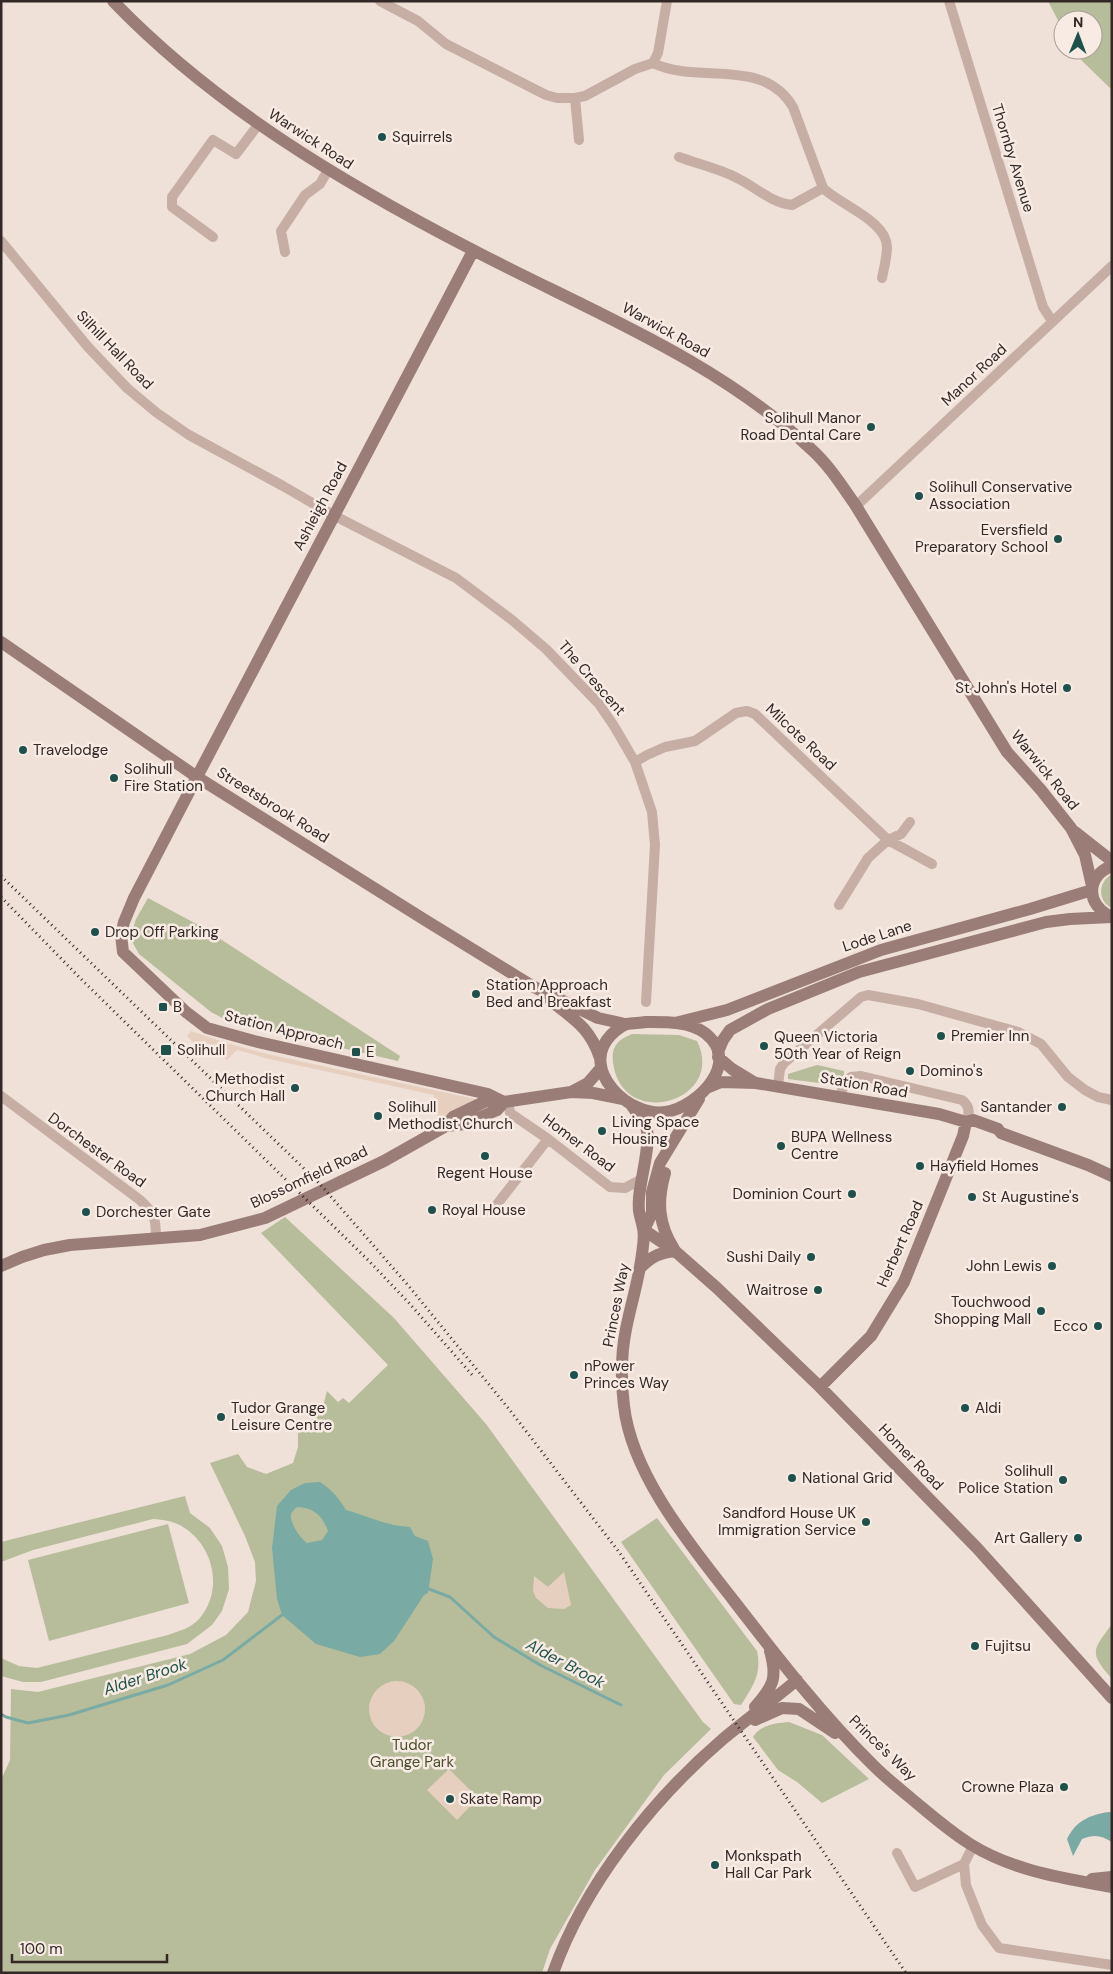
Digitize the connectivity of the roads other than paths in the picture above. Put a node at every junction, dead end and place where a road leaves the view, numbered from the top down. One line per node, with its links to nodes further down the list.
1 (114, 1): 7 (street, Warwick Road)
2 (380, 1): 6 (street)
3 (668, 1): 5 (street)
4 (949, 1): 18 (street, Thornby Avenue)
5 (653, 62): 6 (street); 11 (street)
6 (575, 98): 8 (street)
7 (258, 125): 10 (street, Warwick Road); 12 (street)
8 (579, 140)
9 (679, 157): 11 (street)
10 (328, 170): 14 (street, Warwick Road); 15 (street)
11 (823, 188): 17 (street)
12 (213, 237)
13 (1, 241): 20 (street, Silhill Hall Road)
14 (474, 251): 19 (street, Warwick Road); 20 (street, Ashleigh Road)
15 (285, 252)
16 (1112, 266): 18 (street, Manor Road)
17 (882, 278)
18 (1052, 321): 19 (street, Manor Road)
19 (856, 506): 25 (street, Warwick Road)
20 (333, 515): 22 (street, The Crescent); 23 (street, Ashleigh Road)
21 (1, 642): 23 (street, Streetsbrook Road)
22 (635, 762): 26 (street, Milcote Road); 34 (street, The Crescent)
23 (197, 777): 33 (street, Streetsbrook Road); 46 (street, Station Approach)
24 (910, 822): 26 (street)
25 (1071, 828): 27 (street, Warwick Road); 30 (street, Warwick Road)
26 (888, 840): 28 (street, Milcote Road); 31 (street)
27 (1112, 861)
28 (932, 864)
29 (1112, 866): 30 (street)
30 (1092, 888): 32 (street, Warwick Road); 35 (street, Lode Lane)
31 (839, 905)
32 (1111, 917): 37 (street, Lode Lane)
33 (534, 987): 36 (street, Streetsbrook Road); 38 (street, Streetsbrook Road)
34 (646, 1002)
35 (675, 1023): 36 (street); 37 (street)
36 (625, 1024): 38 (street)
37 (718, 1055): 39 (street, Station Road); 41 (street)
38 (601, 1064): 42 (street, Blossomfield Road); 47 (street)
39 (756, 1083): 40 (street, Station Road); 41 (street, Station Road)
40 (778, 1086): 44 (street, Station Road); 45 (street)
41 (705, 1090): 47 (street); 49 (street, Princes Way)
42 (571, 1092): 46 (street, Blossomfield Road); 47 (street, Blossomfield Road)
43 (1, 1096): 55 (street, Dorchester Road)
44 (839, 1098): 48 (street, Station Road); 48 (street)
45 (1112, 1100)
46 (506, 1102): 50 (street, Homer Road); 55 (street, Blossomfield Road)
47 (627, 1102): 52 (street, Princes Way)
48 (966, 1122): 51 (street, Station Road); 59 (street, Herbert Road)
49 (675, 1138): 54 (street, Princes Way); 56 (street)
50 (548, 1139): 52 (street, Homer Road); 53 (street)
51 (1112, 1176)
52 (640, 1180): 54 (street, Princes Way)
53 (491, 1212)
54 (644, 1230): 56 (street, Homer Road); 58 (street, Princes Way)
55 (156, 1239): 57 (street, Blossomfield Road)
56 (675, 1251): 58 (street); 59 (street, Homer Road)
57 (1, 1266)
58 (640, 1268): 60 (street, Princes Way)
59 (820, 1387): 63 (street, Homer Road)
60 (714, 1576): 61 (street, Prince's Way)
61 (769, 1646): 62 (street, Prince's Way); 64 (street)
62 (797, 1680): 64 (street); 65 (street, Prince's Way)
63 (1112, 1698)
64 (737, 1728): 65 (street); 73 (street)
65 (860, 1750): 66 (street, Prince's Way)
66 (972, 1846): 68 (street); 70 (street, Prince's Way)
67 (897, 1853): 68 (street)
68 (964, 1864): 72 (street)
69 (1112, 1877): 70 (street, Prince's Way)
70 (1074, 1880): 71 (street, Prince's Way)
71 (1112, 1887)
72 (1112, 1965)
73 (553, 1973)

